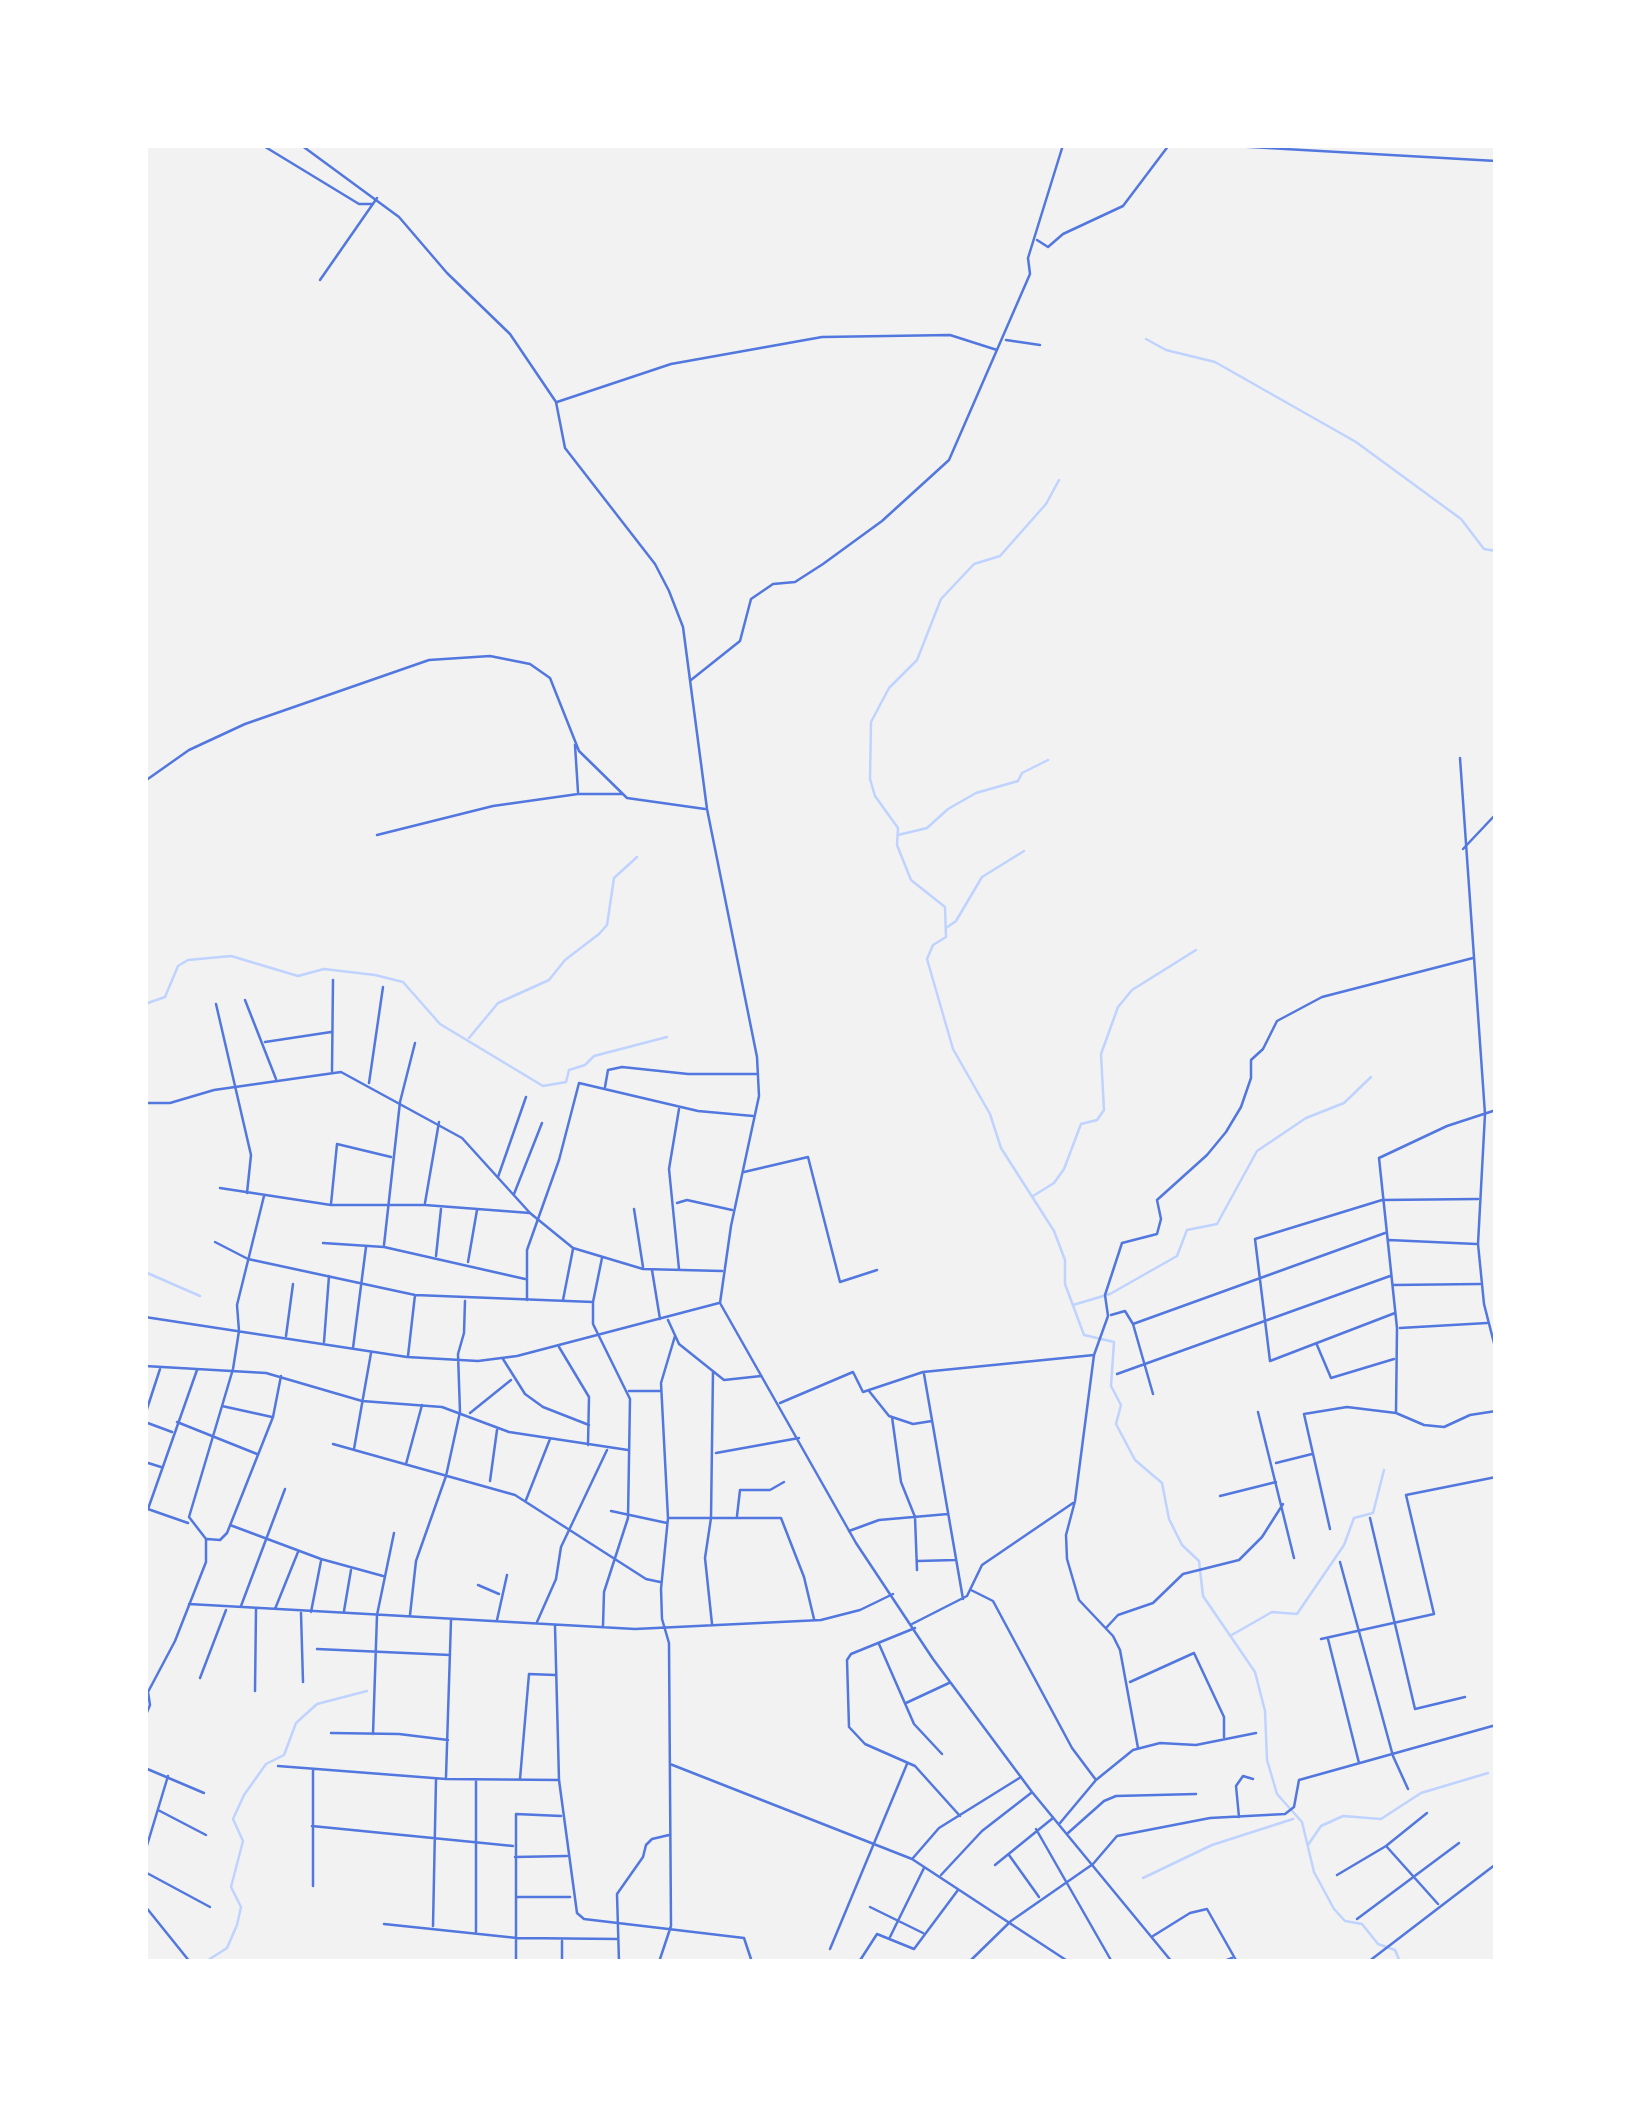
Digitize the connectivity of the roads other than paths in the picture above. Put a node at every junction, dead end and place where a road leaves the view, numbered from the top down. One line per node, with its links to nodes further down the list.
1 (262, 145): 8 (street)
2 (301, 145): 7 (street)
3 (1063, 145): 9 (street)
4 (1169, 145): 9 (street)
5 (1215, 145): 6 (street)
6 (1496, 161)
7 (377, 198): 8 (street); 14 (street)
8 (373, 204): 10 (street)
9 (1036, 239): 11 (street)
10 (320, 280)
11 (1005, 340): 12 (street); 13 (street)
12 (1040, 345)
13 (1000, 350): 14 (street); 15 (street)
14 (556, 402): 15 (street)
15 (690, 681): 21 (street)
16 (575, 744): 18 (street); 19 (street); 20 (street)
17 (1460, 758): 24 (street)
18 (145, 781)
19 (578, 794): 20 (street); 23 (street)
20 (624, 794): 21 (street)
21 (706, 810): 34 (street)
22 (1496, 814): 24 (street)
23 (377, 835)
24 (1463, 849): 25 (street)
25 (1472, 958): 44 (street); 99 (street)
26 (333, 980): 30 (street)
27 (383, 987): 36 (street)
28 (245, 1000): 31 (street)
29 (216, 1004): 37 (street)
30 (332, 1032): 31 (street); 33 (street)
31 (262, 1043): 35 (street)
32 (415, 1043): 40 (street)
33 (332, 1071): 35 (street); 36 (street)
34 (758, 1074): 38 (street); 45 (street)
35 (276, 1080): 37 (street)
36 (369, 1084): 40 (street)
37 (235, 1088): 41 (street); 52 (street)
38 (605, 1090): 42 (street); 66 (street)
39 (526, 1097): 50 (street)
40 (400, 1102): 46 (street); 48 (street)
41 (145, 1103)
42 (680, 1106): 45 (street); 57 (street)
43 (1496, 1110): 44 (street)
44 (1484, 1114): 55 (street); 56 (street)
45 (756, 1117): 49 (street)
46 (439, 1122): 50 (street); 59 (street)
47 (542, 1123): 54 (street)
48 (393, 1157): 58 (street); 60 (street)
49 (744, 1172): 64 (street); 82 (street)
50 (497, 1178): 54 (street)
51 (220, 1188): 52 (street)
52 (247, 1193): 53 (street)
53 (264, 1196): 58 (street); 77 (street)
54 (514, 1196): 65 (street)
55 (1480, 1198): 56 (street); 71 (street)
56 (1382, 1200): 67 (street); 87 (street)
57 (674, 1204): 64 (street); 81 (street)
58 (331, 1205): 60 (street)
59 (425, 1205): 60 (street); 61 (street)
60 (386, 1206): 73 (street)
61 (442, 1206): 62 (street); 75 (street)
62 (477, 1209): 65 (street); 78 (street)
63 (634, 1209): 79 (street)
64 (734, 1210): 83 (street)
65 (530, 1214): 66 (street)
66 (538, 1221): 74 (street); 86 (street)
67 (1386, 1233): 68 (street); 87 (street)
68 (1387, 1240): 71 (street); 85 (street)
69 (215, 1242): 77 (street)
70 (323, 1243): 72 (street)
71 (1478, 1244): 90 (street)
72 (366, 1245): 73 (street); 89 (street)
73 (384, 1247): 75 (street)
74 (573, 1248): 76 (street); 95 (street)
75 (435, 1257): 78 (street)
76 (602, 1257): 79 (street); 96 (street)
77 (248, 1259): 84 (street); 107 (street)
78 (468, 1264): 86 (street)
79 (643, 1268): 80 (street)
80 (652, 1270): 81 (street); 102 (street)
81 (679, 1270): 83 (street)
82 (876, 1270)
83 (722, 1271): 97 (street)
84 (328, 1276): 89 (street); 111 (street)
85 (1392, 1276): 91 (street); 103 (street)
86 (526, 1280): 94 (street)
87 (1258, 1280): 103 (street); 105 (street)
88 (293, 1284): 110 (street)
89 (364, 1284): 92 (street); 114 (street)
90 (1481, 1284): 91 (street); 104 (street)
91 (1392, 1285): 98 (street)
92 (414, 1294): 93 (street); 118 (street)
93 (465, 1300): 94 (street); 121 (street)
94 (526, 1300): 95 (street)
95 (563, 1301): 96 (street)
96 (593, 1302): 108 (street)
97 (720, 1303): 101 (street); 131 (street)
98 (1395, 1314): 106 (street); 113 (street)
99 (1108, 1316): 105 (street); 117 (street)
100 (145, 1317): 107 (street)
101 (668, 1318): 102 (street); 109 (street)
102 (660, 1320): 108 (street)
103 (1264, 1320): 113 (street); 122 (street)
104 (1488, 1323): 106 (street); 115 (street)
105 (1133, 1324): 122 (street)
106 (1397, 1328): 120 (street)
107 (239, 1331): 110 (street); 126 (street)
108 (597, 1334): 112 (street); 134 (street)
109 (675, 1336): 127 (street); 135 (street)
110 (286, 1338): 111 (street)
111 (324, 1344): 114 (street)
112 (559, 1344): 119 (street); 152 (street)
113 (1316, 1344): 120 (street)
114 (353, 1348): 116 (street)
115 (1496, 1351)
116 (371, 1352): 118 (street); 137 (street)
117 (1094, 1355): 128 (street); 177 (street)
118 (407, 1357): 121 (street)
119 (502, 1358): 121 (street); 132 (street)
120 (1396, 1358): 144 (street)
121 (458, 1361): 142 (street)
122 (1143, 1364): 129 (street); 136 (street)
123 (145, 1366): 124 (street)
124 (160, 1368): 125 (street); 145 (street)
125 (198, 1368): 126 (street); 151 (street)
126 (234, 1369): 130 (street); 140 (street)
127 (713, 1371): 131 (street); 164 (street)
128 (923, 1372): 133 (street); 149 (street)
129 (1116, 1374)
130 (282, 1376): 137 (street); 148 (street)
131 (762, 1376): 139 (street)
132 (512, 1380): 146 (street); 152 (street)
133 (868, 1390): 139 (street); 147 (street)
134 (628, 1391): 135 (street); 162 (street)
135 (661, 1391): 188 (street)
136 (1153, 1394)
137 (362, 1401): 138 (street); 160 (street)
138 (423, 1404): 142 (street); 167 (street)
139 (778, 1404): 156 (street)
140 (222, 1406): 148 (street); 155 (street)
141 (1496, 1411): 144 (street)
142 (460, 1412): 146 (street); 170 (street)
143 (1258, 1412): 168 (street)
144 (1396, 1412): 165 (street)
145 (145, 1414)
146 (469, 1414): 153 (street)
147 (892, 1416): 149 (street); 186 (street)
148 (273, 1417): 163 (street)
149 (932, 1421): 182 (street)
150 (145, 1422): 154 (street)
151 (177, 1422): 154 (street); 155 (street)
152 (589, 1425): 159 (street)
153 (497, 1428): 157 (street); 174 (street)
154 (174, 1433): 169 (street)
155 (214, 1434): 163 (street); 189 (street)
156 (798, 1438): 164 (street); 194 (street)
157 (550, 1439): 159 (street); 178 (street)
158 (334, 1444): 160 (street)
159 (588, 1446): 161 (street)
160 (354, 1448): 167 (street)
161 (608, 1449): 162 (street); 192 (street)
162 (628, 1450): 183 (street)
163 (258, 1454): 190 (street)
164 (714, 1454): 184 (street)
165 (1313, 1454): 168 (street); 191 (street)
166 (145, 1462): 169 (street)
167 (406, 1464): 170 (street)
168 (1274, 1464): 173 (street)
169 (162, 1468): 180 (street)
170 (446, 1476): 174 (street); 223 (street)
171 (1496, 1477): 227 (street)
172 (784, 1482): 185 (street)
173 (1278, 1482): 176 (street); 179 (street)
174 (490, 1484): 178 (street)
175 (285, 1489): 195 (street)
176 (1220, 1496)
177 (1075, 1501): 210 (street); 234 (street)
178 (526, 1502): 192 (street)
179 (1282, 1504): 198 (street); 234 (street)
180 (147, 1509): 189 (street)
181 (611, 1511): 183 (street)
182 (950, 1514): 186 (street); 201 (street)
183 (628, 1518): 188 (street); 200 (street)
184 (712, 1518): 185 (street); 188 (street); 230 (street)
185 (737, 1518): 225 (street)
186 (915, 1518): 194 (street); 202 (street)
187 (1370, 1518): 227 (street)
188 (668, 1521): 208 (street)
189 (190, 1523): 196 (street)
190 (230, 1525): 195 (street); 196 (street)
191 (1330, 1529)
192 (568, 1531): 200 (street); 228 (street)
193 (394, 1532): 207 (street)
194 (850, 1532): 211 (street)
195 (266, 1538): 197 (street); 216 (street)
196 (206, 1539): 214 (street)
197 (299, 1551): 199 (street); 218 (street)
198 (1294, 1558)
199 (321, 1559): 204 (street); 220 (street)
200 (616, 1559): 208 (street); 232 (street)
201 (956, 1560): 202 (street); 213 (street)
202 (917, 1561): 205 (street)
203 (1340, 1562): 235 (street)
204 (351, 1568): 207 (street); 221 (street)
205 (917, 1570)
206 (507, 1575): 212 (street)
207 (384, 1576): 222 (street)
208 (662, 1582): 233 (street)
209 (478, 1585): 212 (street)
210 (972, 1590): 213 (street); 275 (street)
211 (893, 1594): 225 (street); 231 (street)
212 (502, 1595): 226 (street)
213 (964, 1599): 231 (street)
214 (189, 1604): 215 (street); 248 (street)
215 (227, 1606): 216 (street); 243 (street)
216 (241, 1608): 217 (street)
217 (256, 1608): 218 (street); 247 (street)
218 (275, 1610): 219 (street)
219 (301, 1612): 220 (street); 244 (street)
220 (310, 1612): 221 (street)
221 (344, 1614): 222 (street)
222 (377, 1615): 223 (street); 240 (street)
223 (409, 1616): 224 (street)
224 (451, 1618): 226 (street); 241 (street)
225 (814, 1620): 230 (street)
226 (496, 1621): 228 (street)
227 (1395, 1622): 235 (street); 249 (street)
228 (537, 1623): 229 (street)
229 (555, 1624): 232 (street); 242 (street)
230 (712, 1626): 233 (street)
231 (914, 1626): 238 (street); 245 (street)
232 (602, 1627): 233 (street)
233 (666, 1628): 262 (street)
234 (1106, 1628): 246 (street)
235 (1361, 1630): 236 (street); 260 (street)
236 (1328, 1638): 237 (street); 263 (street)
237 (1322, 1639)
238 (878, 1643): 250 (street); 261 (street)
239 (318, 1649): 240 (street)
240 (376, 1652): 241 (street); 255 (street)
241 (452, 1655): 257 (street)
242 (556, 1675): 273 (street); 274 (street)
243 (200, 1678)
244 (303, 1682)
245 (949, 1683): 250 (street); 268 (street)
246 (1127, 1683): 256 (street); 258 (street)
247 (255, 1691)
248 (146, 1693): 251 (street)
249 (1464, 1697)
250 (905, 1704): 259 (street)
251 (145, 1718)
252 (1496, 1725): 260 (street)
253 (330, 1733): 255 (street)
254 (1256, 1733): 256 (street)
255 (373, 1734): 257 (street)
256 (1224, 1738): 258 (street)
257 (449, 1740): 271 (street)
258 (1138, 1748): 275 (street)
259 (942, 1754)
260 (1393, 1756): 263 (street); 276 (street)
261 (908, 1762): 283 (street); 294 (street)
262 (668, 1763): 291 (street); 294 (street)
263 (1359, 1763): 285 (street)
264 (278, 1766): 266 (street)
265 (145, 1768): 267 (street)
266 (313, 1770): 269 (street); 287 (street)
267 (168, 1776): 278 (street); 280 (street)
268 (1022, 1776): 277 (street); 283 (street)
269 (436, 1778): 271 (street); 292 (street)
270 (1253, 1778): 285 (street)
271 (446, 1779): 272 (street)
272 (476, 1779): 273 (street); 293 (street)
273 (520, 1779): 274 (street)
274 (560, 1780): 282 (street)
275 (1096, 1780): 286 (street)
276 (1408, 1788)
277 (1032, 1792): 284 (street); 309 (street)
278 (204, 1793)
279 (1196, 1794): 289 (street)
280 (156, 1809): 290 (street); 298 (street)
281 (1427, 1813): 297 (street)
282 (562, 1816): 296 (street); 300 (street)
283 (960, 1816): 302 (street)
284 (1054, 1817): 286 (street); 288 (street)
285 (1239, 1818): 303 (street)
286 (1060, 1823): 289 (street)
287 (312, 1826): 292 (street); 312 (street)
288 (1036, 1829): 299 (street); 311 (street)
289 (1068, 1832): 303 (street)
290 (206, 1835)
291 (669, 1835): 324 (street); 326 (street)
292 (434, 1838): 293 (street); 327 (street)
293 (476, 1844): 296 (street); 328 (street)
294 (874, 1844): 302 (street); 335 (street)
295 (1459, 1844): 310 (street)
296 (513, 1846): 301 (street)
297 (1386, 1846): 308 (street); 310 (street)
298 (145, 1852)
299 (1008, 1854): 306 (street); 316 (street)
300 (568, 1856): 301 (street); 315 (street)
301 (514, 1857): 314 (street)
302 (912, 1860): 305 (street)
303 (1093, 1864): 311 (street); 330 (street)
304 (1496, 1864): 317 (street)
305 (924, 1866): 309 (street); 322 (street)
306 (995, 1866)
307 (145, 1872): 319 (street)
308 (1338, 1875)
309 (940, 1876): 313 (street)
310 (1413, 1876): 317 (street); 321 (street)
311 (1067, 1881): 316 (street); 346 (street)
312 (312, 1886)
313 (958, 1889): 323 (street); 329 (street)
314 (516, 1897): 315 (street); 331 (street)
315 (572, 1897): 324 (street)
316 (1040, 1900): 323 (street)
317 (1439, 1905): 350 (street)
318 (145, 1906): 337 (street)
319 (210, 1907)
320 (870, 1907): 322 (street)
321 (1357, 1918)
322 (898, 1921): 329 (street); 334 (street)
323 (1011, 1921): 344 (street); 345 (street)
324 (617, 1923): 326 (street); 333 (street)
325 (384, 1924): 327 (street)
326 (671, 1926): 341 (street); 342 (street)
327 (433, 1928): 328 (street)
328 (476, 1932): 331 (street)
329 (924, 1934): 334 (street)
330 (1152, 1936): 336 (street); 347 (street)
331 (516, 1938): 332 (street); 338 (street)
332 (562, 1939): 333 (street); 339 (street)
333 (618, 1939): 340 (street)
334 (889, 1939): 343 (street)
335 (830, 1949)
336 (1233, 1957): 348 (street); 349 (street)
337 (190, 1962)
338 (516, 1962)
339 (562, 1962)
340 (619, 1962)
341 (659, 1962)
342 (752, 1962)
343 (859, 1962)
344 (969, 1962)
345 (1068, 1962)
346 (1112, 1962)
347 (1172, 1962)
348 (1222, 1962)
349 (1237, 1962)
350 (1368, 1962)

